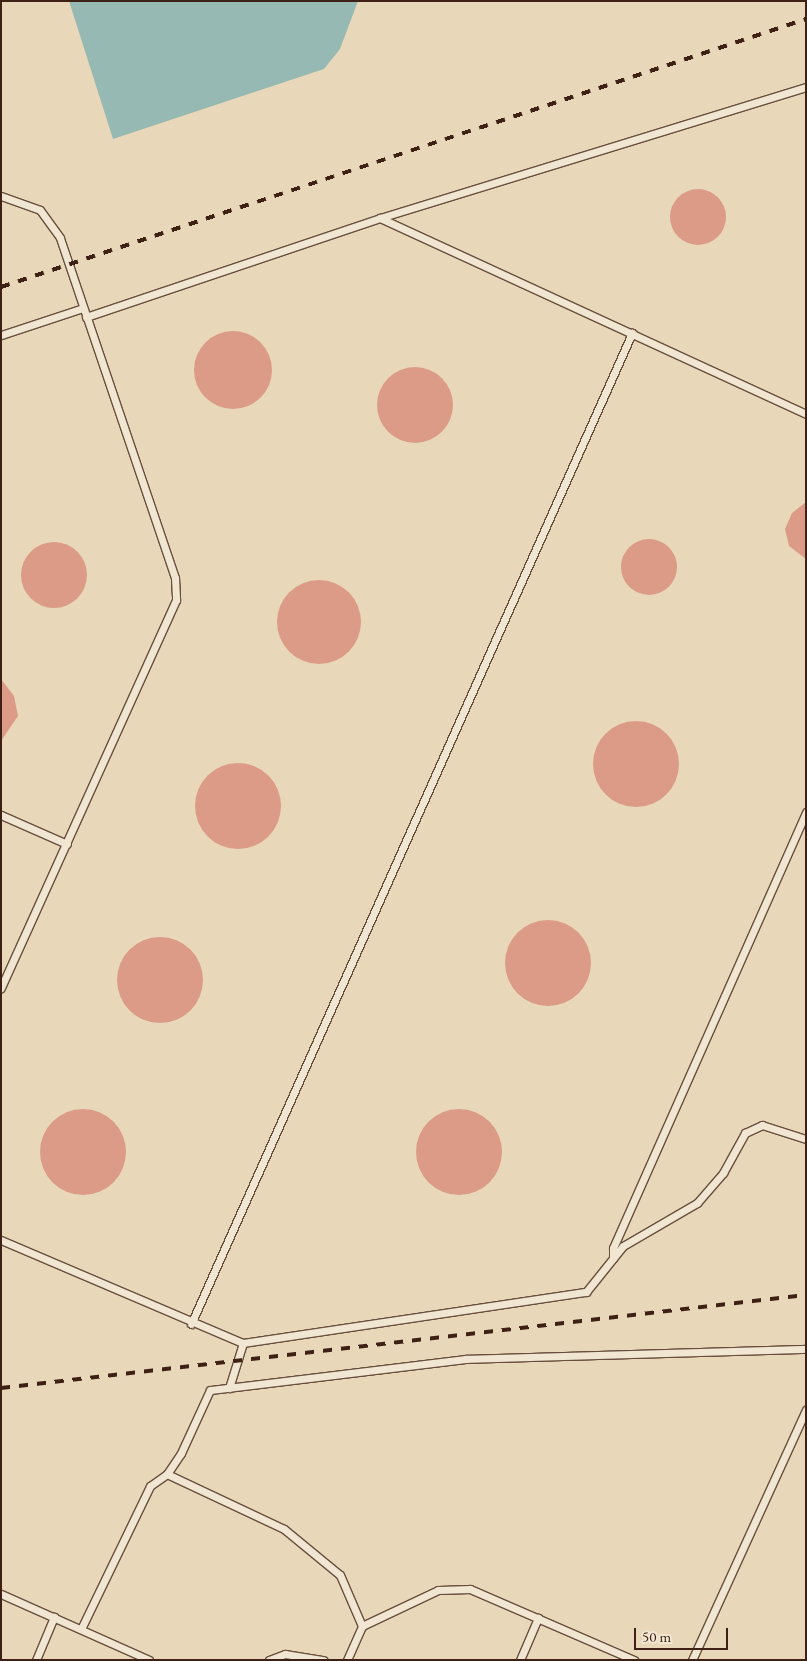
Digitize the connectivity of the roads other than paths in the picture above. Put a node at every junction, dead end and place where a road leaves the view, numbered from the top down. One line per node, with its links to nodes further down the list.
1 (806, 87): 3 (lane)
2 (1, 196): 4 (lane)
3 (380, 218): 5 (lane); 6 (lane)
4 (83, 308): 5 (lane); 7 (lane)
5 (86, 316): 11 (lane)
6 (632, 333): 8 (lane); 16 (lane)
7 (1, 335)
8 (806, 414)
9 (806, 812): 15 (lane)
10 (1, 815): 11 (lane)
11 (67, 844): 12 (lane)
12 (1, 988)
13 (806, 1139): 15 (lane)
14 (1, 1240): 16 (lane)
15 (614, 1258): 17 (lane)
16 (191, 1324): 17 (lane)
17 (242, 1343): 19 (lane)
18 (806, 1349): 19 (lane)
19 (229, 1388): 21 (lane)
20 (806, 1410): 34 (lane)
21 (166, 1474): 25 (lane); 26 (lane)
22 (1, 1594): 23 (lane)
23 (54, 1617): 26 (lane); 27 (lane)
24 (538, 1618): 25 (lane); 32 (lane); 33 (lane)
25 (362, 1626): 31 (lane)
26 (81, 1629): 28 (lane)
27 (36, 1660)
28 (149, 1660)
29 (269, 1660): 30 (lane)
30 (324, 1660)
31 (347, 1660)
32 (520, 1660)
33 (634, 1660)
34 (692, 1660)

